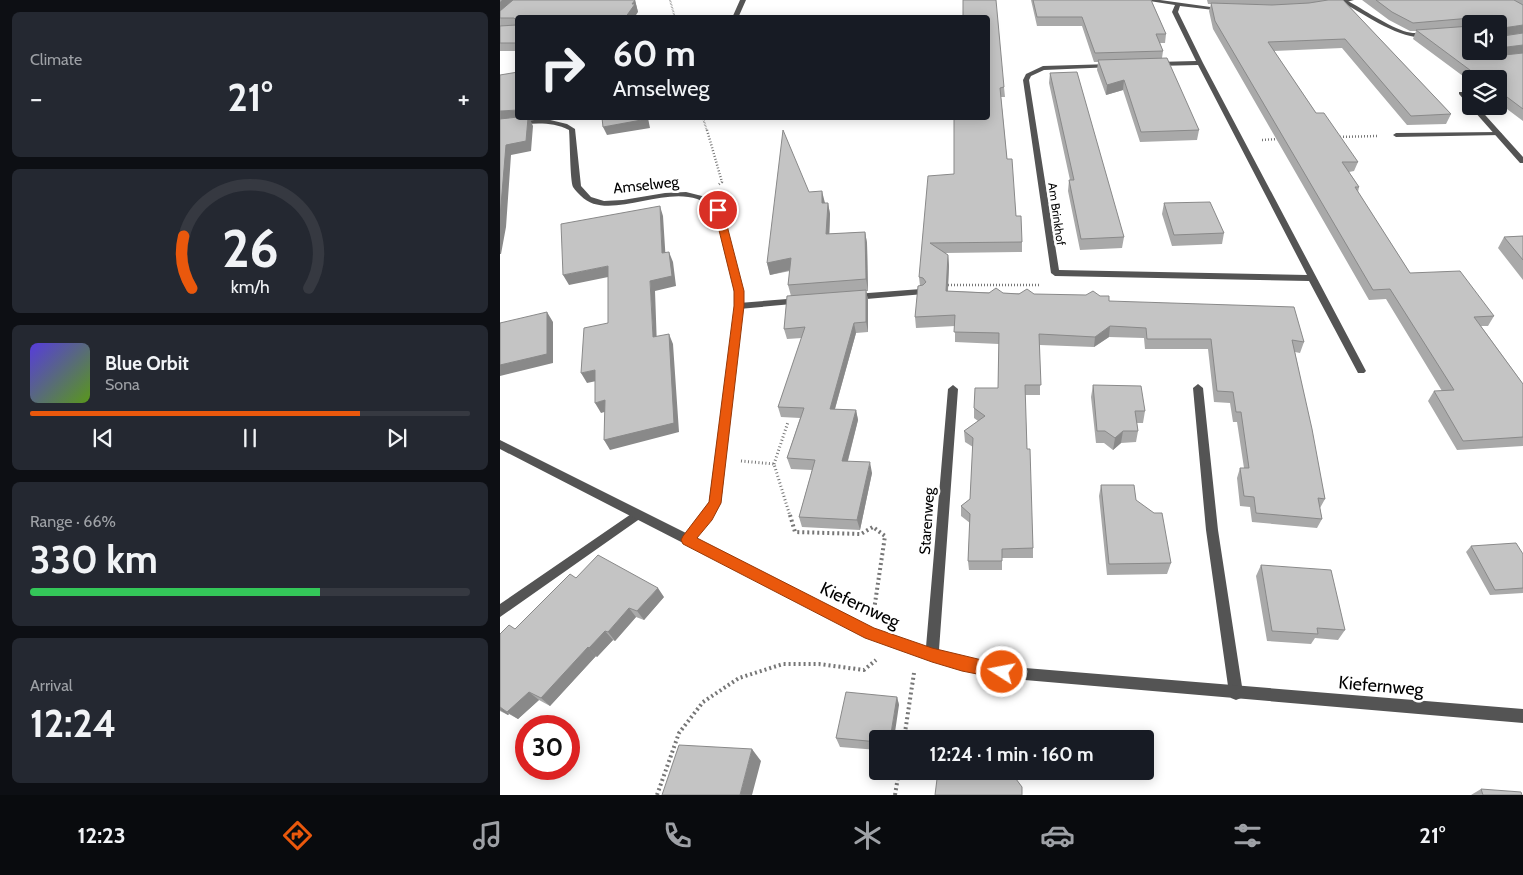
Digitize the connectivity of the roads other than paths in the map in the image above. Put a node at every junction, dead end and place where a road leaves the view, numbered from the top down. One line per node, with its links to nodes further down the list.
1 (743, 0): 8 (street)
2 (1146, 0): 5 (street)
3 (1351, 0): 4 (street)
4 (1344, 1): 6 (street); 9 (street)
5 (1178, 4): 7 (street); 10 (street)
6 (1327, 5)
7 (1227, 10)
8 (736, 15)
9 (1433, 34)
10 (1200, 63): 11 (street); 18 (street)
11 (1152, 64)
12 (1122, 65): 18 (street, Am Brinkhof)
13 (1481, 115): 15 (street)
14 (500, 124): 22 (street, Amselweg)
15 (1499, 134): 16 (street); 17 (street)
16 (1396, 135)
17 (1523, 161)
18 (1312, 278): 23 (street)
19 (921, 292): 20 (street)
20 (844, 298)
21 (806, 301): 22 (street)
22 (739, 306): 28 (street)
23 (1361, 371)
24 (1198, 388): 31 (street)
25 (953, 389): 30 (street, Starenweg)
26 (500, 444): 27 (street, Kiefernweg)
27 (638, 515): 28 (street, Kiefernweg); 29 (street)
28 (687, 540): 30 (street, Kiefernweg)
29 (500, 611)
30 (932, 655): 31 (street, Kiefernweg)
31 (1236, 693): 32 (street, Kiefernweg)
32 (1523, 716)

